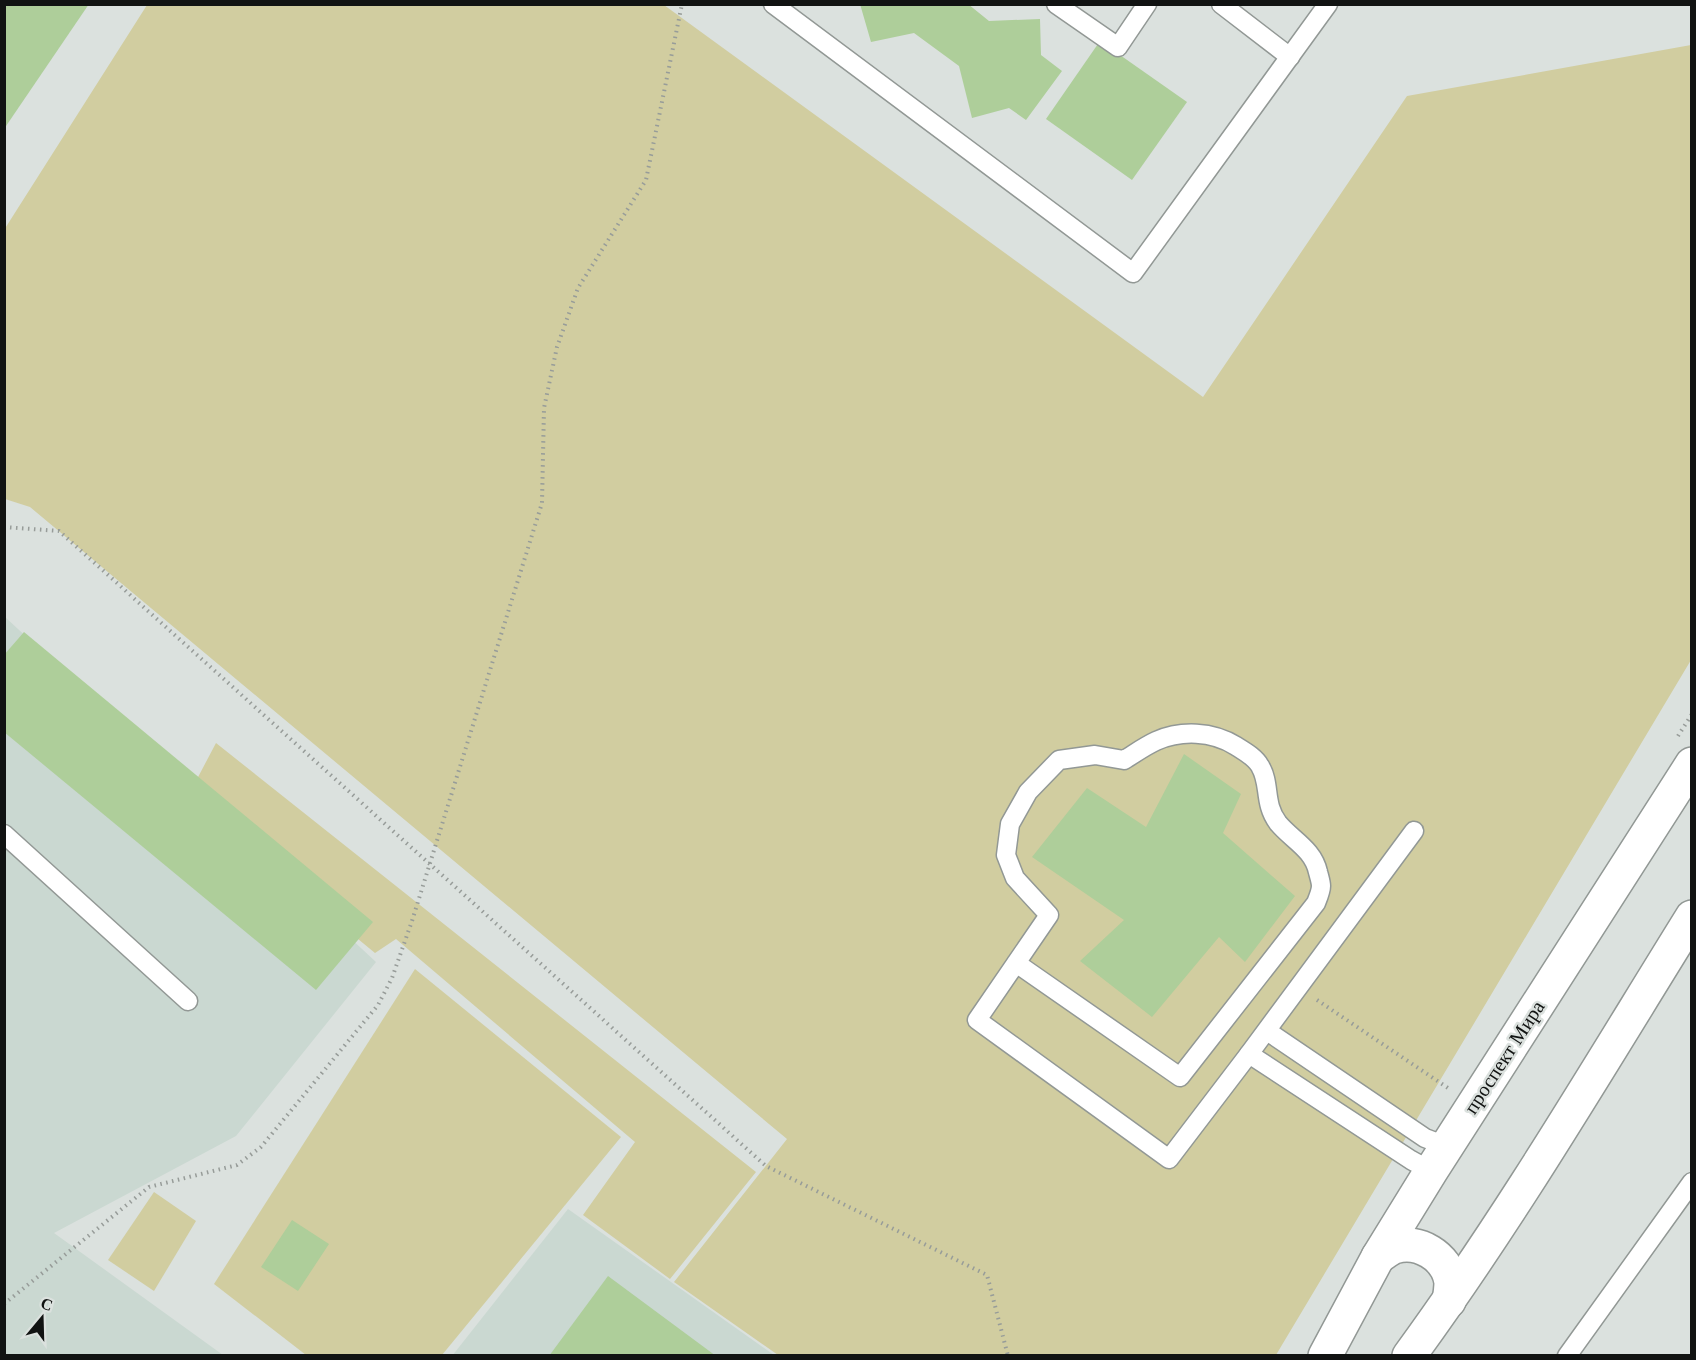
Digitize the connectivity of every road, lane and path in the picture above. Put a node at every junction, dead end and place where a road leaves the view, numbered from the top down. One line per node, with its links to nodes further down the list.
1 (682, 4): 12 (path)
2 (773, 4): 7 (lane)
3 (1056, 4): 4 (lane)
4 (1147, 4)
5 (1221, 4): 7 (lane)
6 (1328, 4): 7 (lane)
7 (1290, 57)
8 (4, 527): 12 (path)
9 (1692, 764): 20 (main road, проспект Мира)
10 (1414, 831): 15 (lane)
11 (4, 834): 16 (lane)
12 (430, 864): 24 (path); 25 (path)
13 (1692, 917): 23 (main road)
14 (1016, 963): 14 (lane); 18 (lane)
15 (1299, 988): 17 (lane); 19 (path)
16 (188, 1001)
17 (1266, 1031): 18 (lane); 20 (lane)
18 (1249, 1054): 20 (lane)
19 (1454, 1092)
20 (1438, 1159): 22 (main road, проспект Мира)
21 (1692, 1182): 28 (lane)
22 (1378, 1257): 23 (main road); 26 (main road, проспект Мира)
23 (1449, 1301): 27 (main road)
24 (4, 1304)
25 (1008, 1356)
26 (1325, 1356)
27 (1409, 1356)
28 (1567, 1356)

